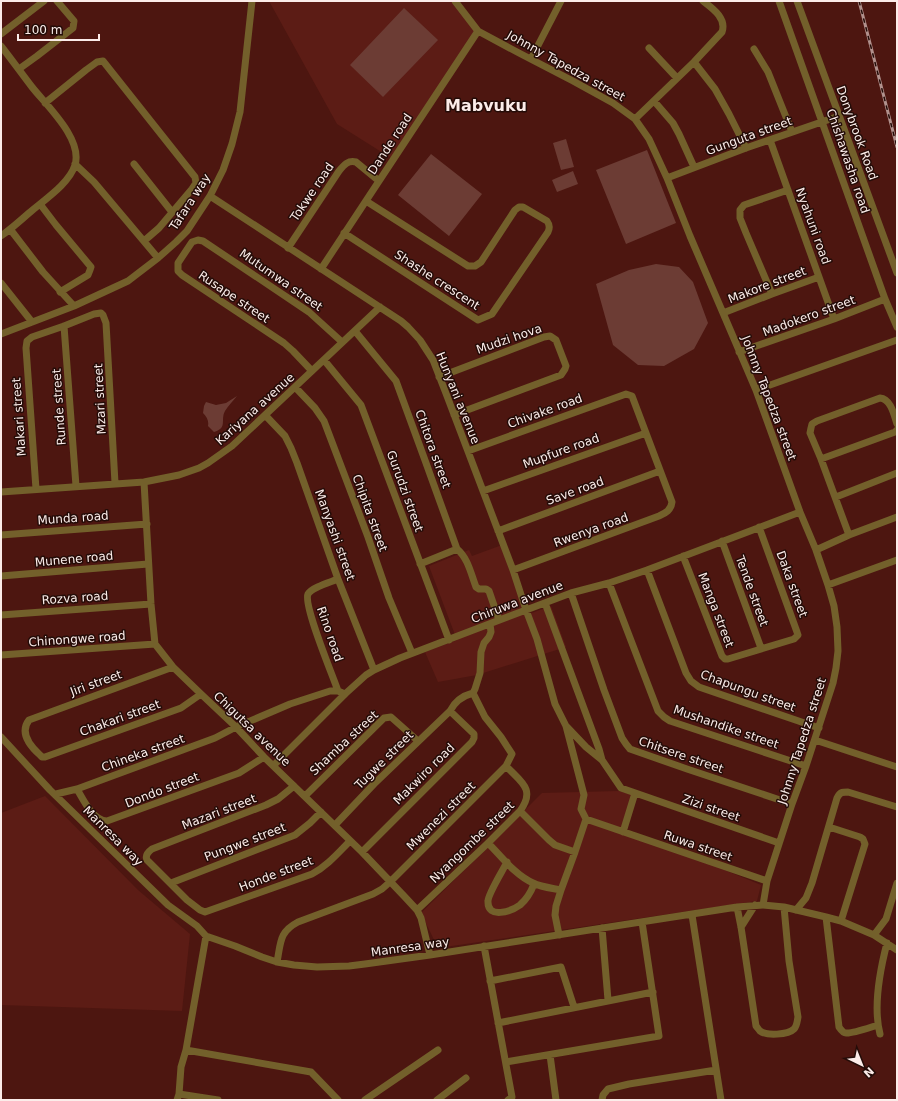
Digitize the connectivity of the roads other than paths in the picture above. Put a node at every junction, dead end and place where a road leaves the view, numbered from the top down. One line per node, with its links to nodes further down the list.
1 (44, 1): 10 (street)
2 (58, 1): 16 (street)
3 (252, 1): 32 (street, Tafara way)
4 (455, 1): 9 (street, Johnny Tapedza street)
5 (561, 1): 14 (street)
6 (702, 1): 15 (street)
7 (779, 1): 22 (street, Chishawasha road)
8 (797, 1): 20 (street, Donybrook Road)
9 (478, 31): 14 (street, Johnny Tapedza street); 30 (street, Dande road)
10 (1, 34)
11 (1, 46): 16 (street)
12 (649, 48): 17 (street)
13 (754, 49): 23 (street)
14 (531, 59): 21 (street, Johnny Tapedza street)
15 (694, 62): 17 (street); 25 (street)
16 (19, 69): 19 (street)
17 (677, 78): 18 (street)
18 (654, 101): 21 (street); 28 (street)
19 (45, 103): 26 (street); 35 (street)
20 (839, 116): 22 (street, Gunguta street); 44 (street, Donybrook Road)
21 (635, 119): 29 (street, Johnny Tapedza street)
22 (822, 122): 23 (street, Gunguta street); 49 (street, Chishawasha road)
23 (792, 132): 24 (street, Gunguta street)
24 (770, 140): 25 (street, Gunguta street); 31 (street, Nyahuni road)
25 (746, 148): 28 (street, Gunguta street)
26 (75, 164): 34 (street); 39 (street)
27 (134, 164): 35 (street)
28 (694, 167): 29 (street, Gunguta street)
29 (667, 178): 52 (street, Johnny Tapedza street)
30 (379, 181): 33 (street, Dande road); 41 (street, Tokwe road)
31 (788, 190): 45 (street, Nyahuni road); 48 (street)
32 (210, 196): 41 (street, Hunyani avenue); 42 (street, Tafara way)
33 (366, 201): 37 (street, Dande road); 37 (street, Shashe crescent)
34 (40, 204): 36 (street); 47 (street)
35 (172, 212): 39 (street)
36 (10, 229): 38 (street); 47 (street)
37 (344, 233): 43 (street, Dande road)
38 (1, 236)
39 (144, 241): 42 (street)
40 (203, 241): 60 (street, Mutumwa street); 63 (street, Rusape street)
41 (288, 248): 43 (street, Hunyani avenue)
42 (158, 258): 50 (street, Tafara way)
43 (321, 269): 51 (street, Hunyani avenue)
44 (897, 273)
45 (819, 277): 48 (street, Makore street); 53 (street, Nyahuni road)
46 (1, 283): 54 (street)
47 (60, 292): 50 (street)
48 (772, 294): 52 (street, Makore street)
49 (885, 299): 53 (street, Madokero street); 56 (street, Chishawasha road)
50 (74, 306): 54 (street, Tafara way)
51 (380, 307): 57 (street, Kariyana avenue); 64 (street, Hunyani avenue)
52 (723, 313): 61 (street, Johnny Tapedza street)
53 (834, 319): 61 (street, Madokero street)
54 (32, 322): 58 (street, Tafara way)
55 (64, 326): 77 (street, Mzari street); 78 (street, Runde street); 79 (street, Makari street)
56 (897, 327)
57 (355, 331): 60 (street, Kariyana avenue); 91 (street, Chitora street)
58 (1, 334)
59 (897, 340): 66 (street)
60 (342, 342): 62 (street, Kariyana avenue)
61 (739, 352): 66 (street, Johnny Tapedza street)
62 (324, 360): 63 (street, Kariyana avenue); 96 (street, Gurudzi street)
63 (312, 371): 65 (street, Kariyana avenue)
64 (439, 377): 68 (street, Hunyani avenue); 68 (street, Mudzi hova)
65 (295, 387): 67 (street, Kariyana avenue); 113 (street, Chipita street)
66 (756, 390): 83 (street, Johnny Tapedza street)
67 (265, 415): 76 (street, Kariyana avenue); 100 (street, Manyashi street)
68 (454, 415): 72 (street, Hunyani avenue)
69 (897, 424): 73 (street)
70 (897, 430): 73 (street)
71 (646, 432): 72 (street, Chivake road); 74 (street); 80 (street, Mupfure road)
72 (468, 451): 80 (street, Hunyani avenue)
73 (821, 459): 82 (street)
74 (660, 471): 87 (street, Save road); 97 (street, Rwenya road)
75 (897, 473): 82 (street)
76 (144, 482): 77 (street, Kariyana avenue); 85 (street)
77 (116, 483): 78 (street, Kariyana avenue)
78 (76, 486): 79 (street, Kariyana avenue)
79 (36, 489): 81 (street, Kariyana avenue)
80 (483, 491): 87 (street, Hunyani avenue)
81 (1, 492)
82 (836, 497): 89 (street)
83 (800, 512): 86 (street, Chiruwa avenue); 92 (street, Johnny Tapedza street)
84 (897, 517): 89 (street)
85 (147, 524): 88 (street, Munda road); 95 (street)
86 (759, 527): 90 (street, Chiruwa avenue); 112 (street, Daka street)
87 (498, 532): 97 (street, Hunyani avenue)
88 (1, 535)
89 (849, 535): 92 (street)
90 (722, 541): 93 (street, Chiruwa avenue); 112 (street, Tende street)
91 (457, 549): 96 (street); 108 (street, Chitora street)
92 (816, 550): 102 (street, Johnny Tapedza street)
93 (684, 556): 98 (street, Chiruwa avenue); 112 (street, Manga street)
94 (897, 560): 102 (street)
95 (148, 564): 99 (street, Munene road); 105 (street)
96 (420, 564): 110 (street, Gurudzi street)
97 (513, 570): 106 (street, Hunyani avenue)
98 (647, 570): 101 (street, Chiruwa avenue); 123 (street, Chapungu street)
99 (1, 576)
100 (338, 579): 116 (street, Manyashi street); 117 (street, Rino road)
101 (608, 583): 103 (street, Chiruwa avenue); 132 (street, Mushandike street)
102 (828, 585): 123 (street, Johnny Tapedza street)
103 (571, 593): 104 (street, Chiruwa avenue); 139 (street, Chitsere street)
104 (545, 603): 106 (street, Chiruwa avenue); 129 (street)
105 (151, 604): 107 (street, Rozva road); 111 (street)
106 (526, 610): 108 (street, Chiruwa avenue); 121 (street, Hunyani avenue)
107 (1, 615)
108 (499, 620): 109 (street, Chiruwa avenue)
109 (490, 624): 110 (street, Chiruwa avenue); 118 (street)
110 (449, 640): 113 (street, Chiruwa avenue)
111 (155, 644): 114 (street, Chinongwe road); 115 (street, Chigutsa avenue)
112 (761, 648)
113 (412, 653): 116 (street, Chiruwa avenue)
114 (1, 655)
115 (173, 667): 119 (street, Chigutsa avenue); 128 (street, Jiri street)
116 (374, 670): 117 (street, Chiruwa avenue)
117 (341, 692): 122 (street, Chineka street); 130 (street, Chiruwa avenue)
118 (473, 693): 120 (street, Tugwe street); 131 (street)
119 (201, 694): 122 (street, Chigutsa avenue); 128 (street, Chakari street)
120 (450, 711): 126 (street, Tugwe street); 150 (street, Makwiro road)
121 (566, 726): 129 (street); 143 (street)
122 (236, 727): 127 (street, Chigutsa avenue); 135 (street, Chineka street)
123 (819, 728): 125 (street, Johnny Tapedza street)
124 (1, 738): 137 (street, Manresa way)
125 (815, 740): 132 (street, Johnny Tapedza street); 133 (street)
126 (418, 741): 138 (street, Shamba street); 144 (street, Tugwe street)
127 (264, 756): 130 (street, Chigutsa avenue); 135 (street, Dondo street)
128 (44, 757)
129 (602, 760): 136 (street, Zizi street)
130 (274, 765): 134 (street, Chigutsa avenue)
131 (506, 766): 141 (street, Nyangombe street); 153 (street, Mwenezi street)
132 (806, 766): 139 (street, Johnny Tapedza street)
133 (897, 767)
134 (294, 786): 138 (street, Chigutsa avenue); 155 (street, Mazari street)
135 (77, 789): 137 (street, Chineka street)
136 (635, 793): 146 (street); 149 (street, Zizi street)
137 (56, 794): 174 (street, Manresa way)
138 (305, 796): 142 (street, Chigutsa avenue)
139 (792, 804): 149 (street, Johnny Tapedza street)
140 (897, 808): 145 (street)
141 (520, 811): 148 (street, Nyangombe street); 151 (street)
142 (321, 812): 144 (street, Chigutsa avenue); 155 (street, Pungwe street)
143 (586, 819): 146 (street, Ruwa street); 151 (street)
144 (335, 826): 147 (street, Chigutsa avenue)
145 (829, 827): 165 (street); 168 (street)
146 (623, 832): 154 (street, Ruwa street)
147 (350, 841): 150 (street, Chigutsa avenue); 155 (street, Honde street)
148 (488, 843): 152 (street); 164 (street, Nyangombe street)
149 (779, 843): 154 (street, Johnny Tapedza street)
150 (362, 852): 153 (street, Chigutsa avenue)
151 (575, 852): 158 (street)
152 (507, 862): 157 (street); 157 (street)
153 (391, 881): 164 (street, Chigutsa avenue); 179 (street, Mwenezi street)
154 (767, 881): 160 (street, Johnny Tapedza street)
155 (171, 883)
156 (897, 883): 159 (street)
157 (534, 884): 158 (street)
158 (560, 890): 172 (street)
159 (896, 892): 173 (street)
160 (764, 904): 161 (street, Manresa way); 163 (street, Manresa way)
161 (755, 905): 162 (street, Manresa way); 170 (street)
162 (738, 907): 166 (street, Manresa way); 170 (street)
163 (784, 907): 165 (street, Manresa way); 170 (street)
164 (417, 910): 178 (street, Chigutsa avenue)
165 (796, 910): 167 (street, Manresa way)
166 (692, 915): 169 (street, Manresa way); 191 (street)
167 (826, 917): 168 (street, Manresa way); 185 (street)
168 (841, 921): 173 (street, Manresa way)
169 (642, 922): 171 (street, Manresa way); 181 (street)
170 (742, 927)
171 (602, 928): 172 (street, Manresa way); 182 (street)
172 (559, 935): 176 (street, Manresa way)
173 (874, 935): 175 (street, Manresa way)
174 (206, 936): 179 (street, Manresa way); 187 (street)
175 (887, 943): 177 (street, Manresa way); 185 (street)
176 (484, 946): 178 (street, Manresa way); 180 (street)
177 (897, 950)
178 (430, 955): 179 (street, Manresa way)
179 (277, 962)
180 (490, 982): 183 (street); 184 (street)
181 (653, 992): 182 (street); 189 (street)
182 (608, 1000): 183 (street)
183 (574, 1007): 184 (street)
184 (498, 1023): 190 (street)
185 (878, 1024): 186 (street)
186 (880, 1034)
187 (186, 1050): 193 (street); 195 (street)
188 (438, 1050): 196 (street)
189 (550, 1055): 190 (street); 199 (street)
190 (506, 1062): 198 (street)
191 (716, 1070): 200 (street); 201 (street)
192 (466, 1078): 197 (street)
193 (178, 1097): 194 (street)
194 (216, 1100)
195 (338, 1100)
196 (365, 1100)
197 (437, 1100)
198 (508, 1100)
199 (556, 1100)
200 (602, 1100)
201 (721, 1100)

